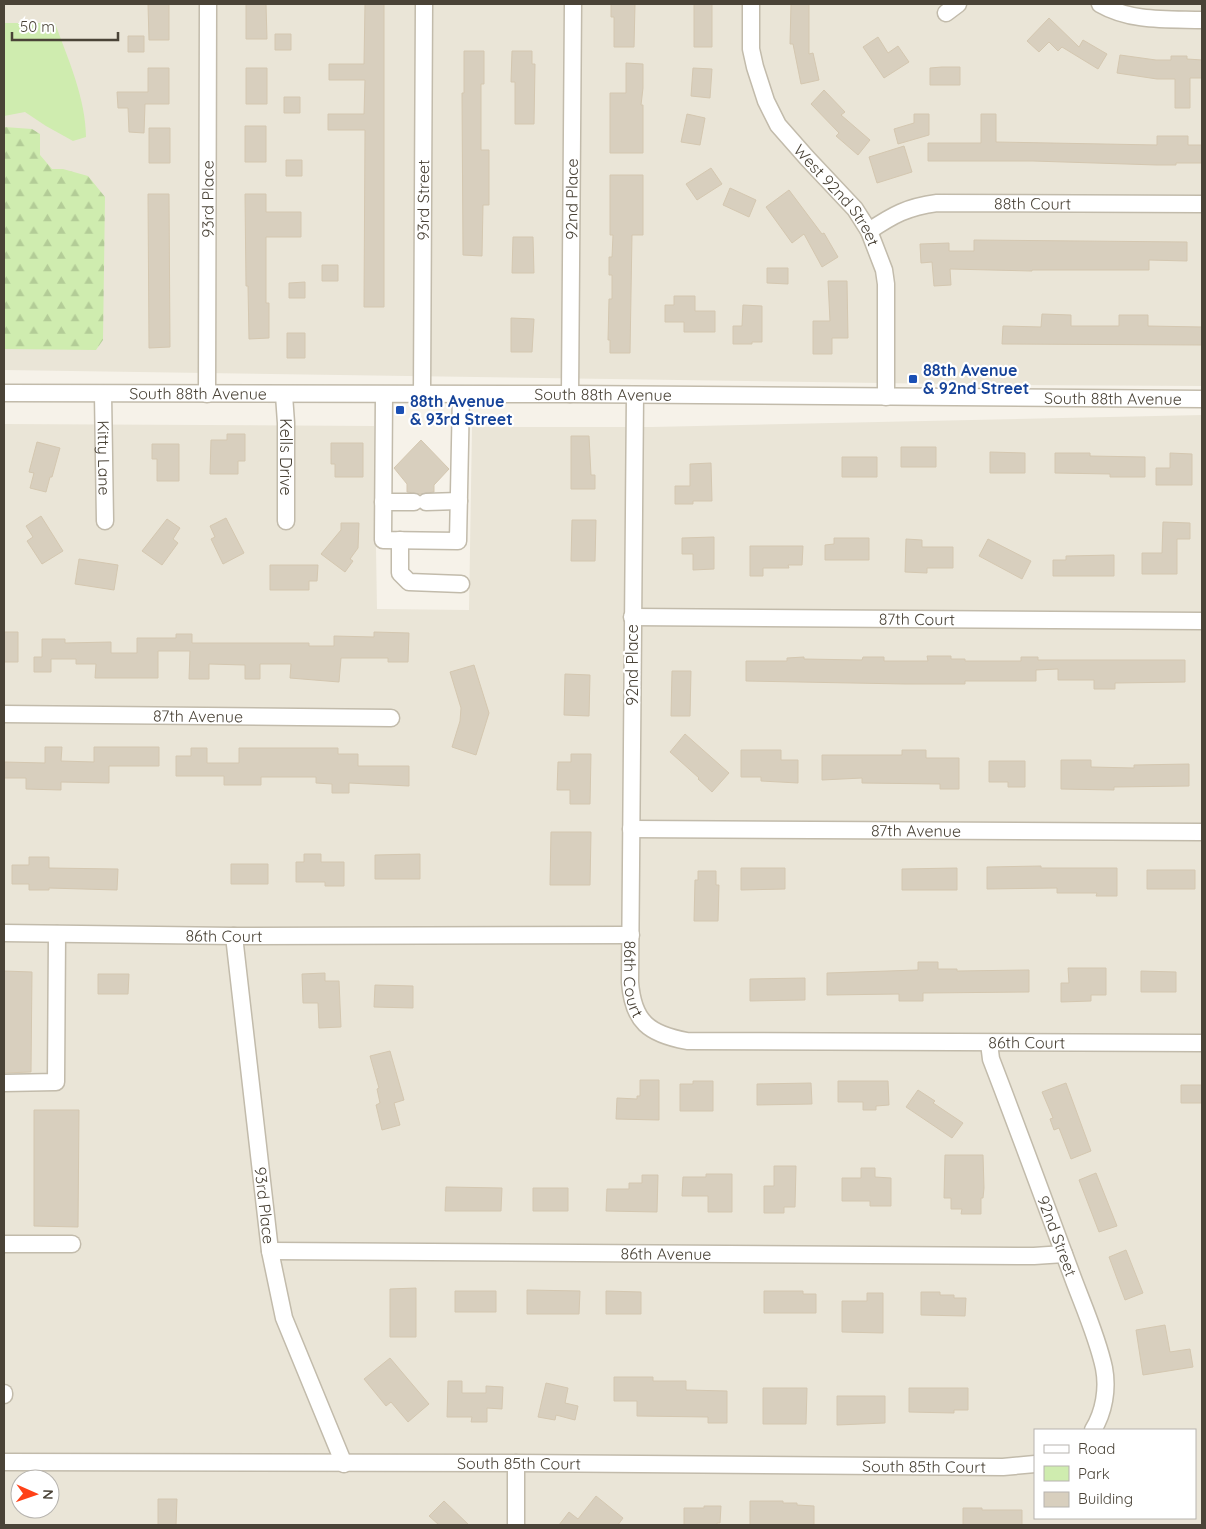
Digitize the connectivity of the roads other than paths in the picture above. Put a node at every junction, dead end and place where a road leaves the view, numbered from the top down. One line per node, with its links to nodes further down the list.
1 (208, 4): 11 (street, 93rd Place)
2 (424, 4): 15 (street, 93rd Street)
3 (573, 4): 12 (street, 92nd Place)
4 (751, 4): 8 (street, West 92nd Street)
5 (1100, 4): 6 (street)
6 (1202, 20)
7 (1202, 204): 8 (street, 88th Court)
8 (868, 231): 18 (street, West 92nd Street)
9 (4, 393): 10 (street, South 88th Avenue)
10 (103, 394): 11 (street, South 88th Avenue); 22 (street, Kitty Lane)
11 (207, 394): 13 (street, South 88th Avenue)
12 (570, 394): 16 (street, South 88th Avenue); 17 (street, South 88th Avenue)
13 (284, 395): 14 (street, South 88th Avenue); 23 (street, Kells Drive)
14 (384, 395): 15 (street, South 88th Avenue); 20 (street)
15 (422, 395): 16 (street, South 88th Avenue)
16 (461, 395): 21 (street)
17 (635, 395): 18 (street, South 88th Avenue); 26 (street, 92nd Place)
18 (886, 397): 19 (street, South 88th Avenue)
19 (1202, 399)
20 (383, 502): 21 (street); 24 (street)
21 (459, 502): 24 (street)
22 (104, 521)
23 (286, 521)
24 (400, 540): 25 (street)
25 (461, 584)
26 (632, 617): 27 (street, 87th Court); 30 (street, 92nd Place)
27 (1202, 621)
28 (4, 714): 29 (street, 87th Avenue)
29 (391, 718)
30 (631, 829): 31 (street, 87th Avenue); 34 (street, 92nd Place)
31 (1202, 832)
32 (4, 933): 33 (street, 86th Court)
33 (57, 934): 35 (street, 86th Court); 38 (street)
34 (631, 935): 35 (street, 86th Court); 36 (street, 86th Court)
35 (234, 936): 41 (street, 93rd Place)
36 (989, 1042): 37 (street, 86th Court); 42 (street, 92nd Street)
37 (1202, 1043)
38 (4, 1083)
39 (4, 1244): 40 (street)
40 (72, 1244)
41 (270, 1251): 42 (street, 86th Avenue); 46 (street, 93rd Place)
42 (1064, 1254): 43 (street, 92nd Street)
43 (1094, 1429)
44 (4, 1462): 46 (street, South 85th Court)
45 (516, 1463): 46 (street, South 85th Court); 47 (street, South 85th Court); 48 (street)
46 (344, 1464)
47 (1034, 1464)
48 (516, 1525)

